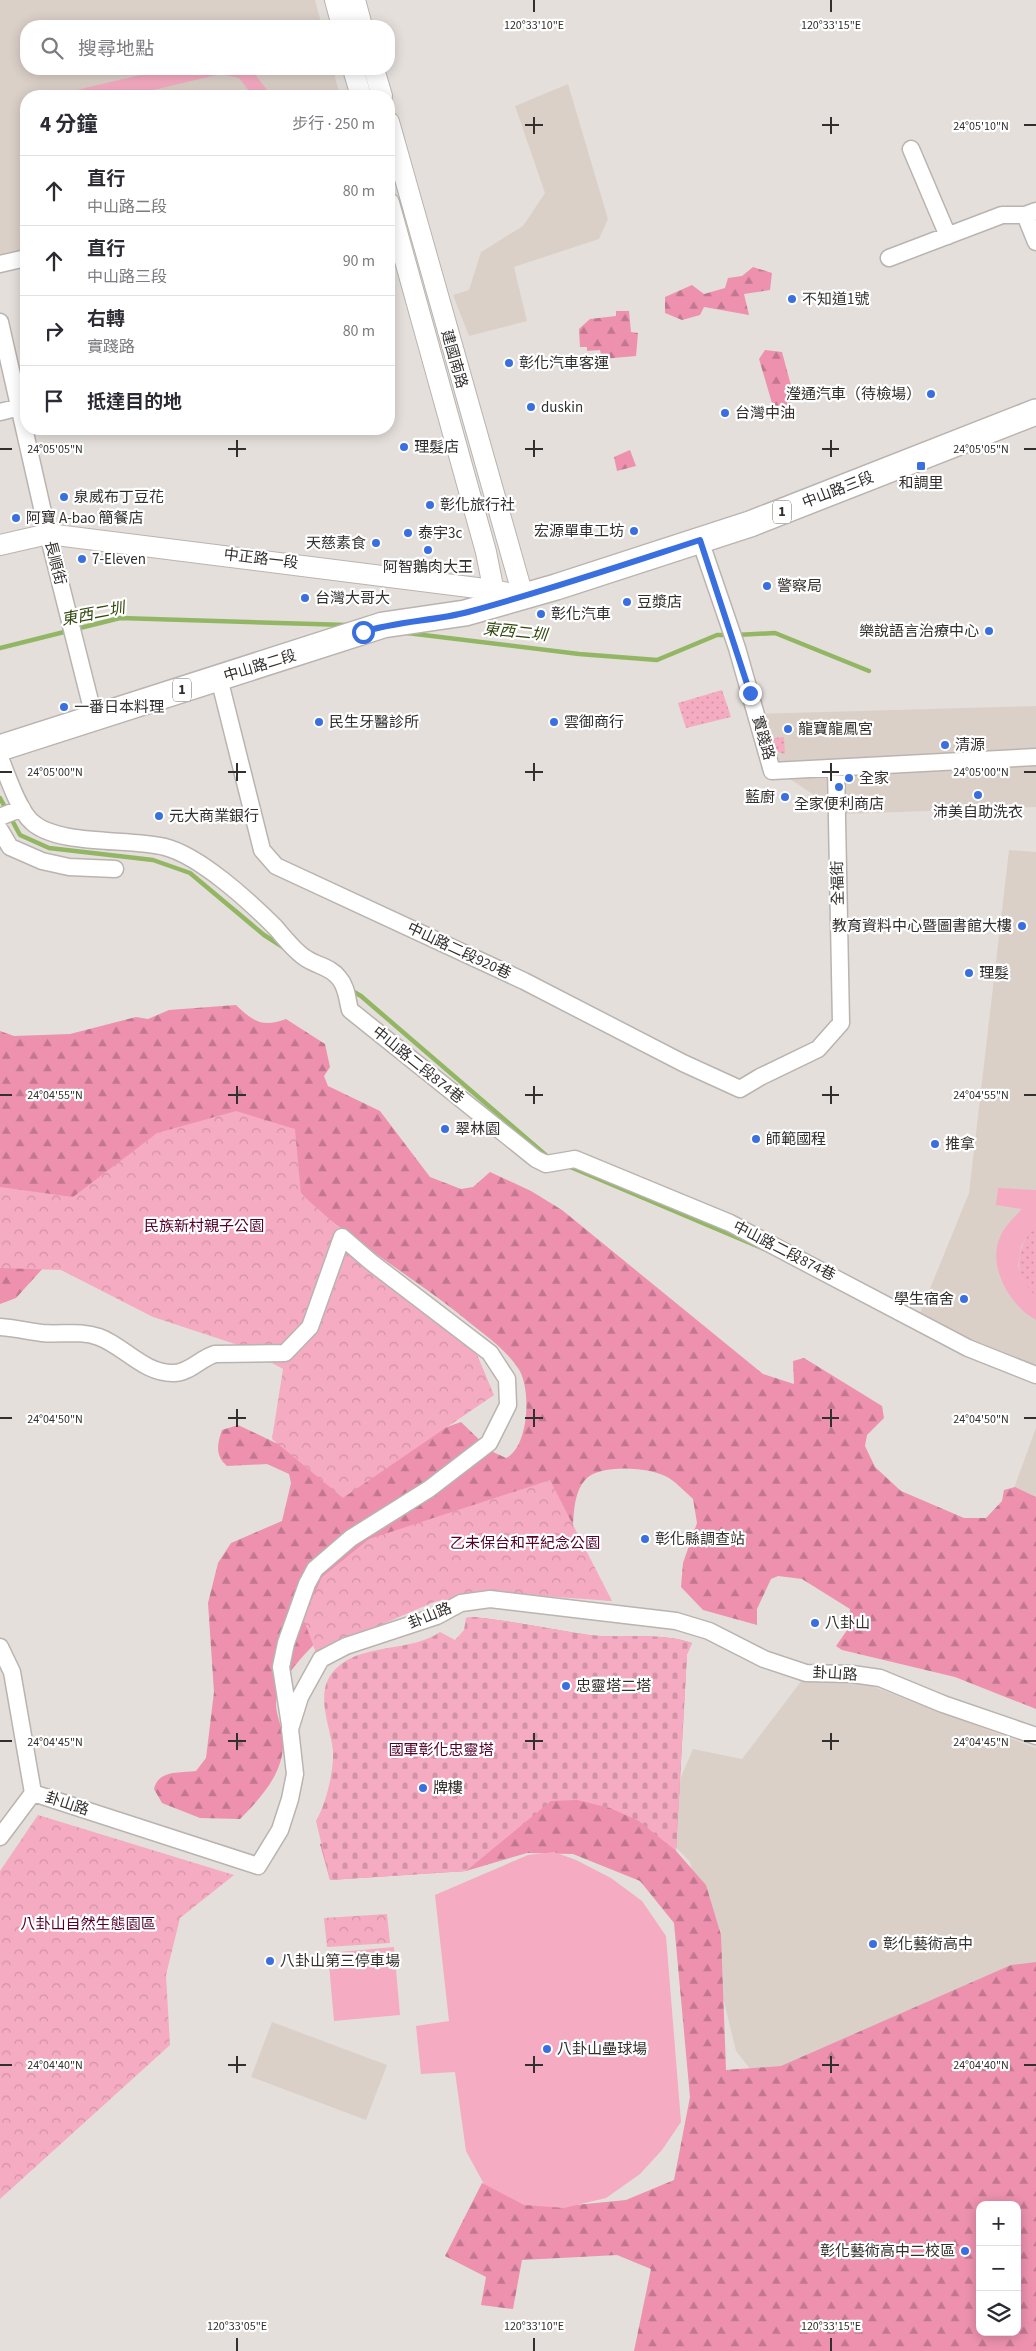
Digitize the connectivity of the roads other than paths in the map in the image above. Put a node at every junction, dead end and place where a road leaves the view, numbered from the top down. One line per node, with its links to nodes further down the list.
1 (335, 0): 3 (street)
2 (355, 0): 4 (street)
3 (340, 20)
4 (360, 20)
5 (355, 75): 7 (street)
6 (376, 75): 8 (street)
7 (358, 90)
8 (380, 90)
9 (395, 143): 27 (street, 建國南路)
10 (910, 149): 13 (street)
11 (1030, 213): 13 (street); 14 (street)
12 (395, 225): 26 (street, 建國南路)
13 (948, 236): 15 (street)
14 (1036, 242)
15 (889, 258)
16 (20, 259): 17 (street)
17 (0, 264)
18 (0, 322): 19 (street, 長順街)
19 (20, 407): 20 (street)
20 (0, 412)
21 (1036, 412): 24 (main road, 中山路三段 / 1)
22 (26, 435): 23 (street, 長順街)
23 (48, 534): 25 (street, 中正路一段); 26 (street, 中正路一段); 29 (street, 長順街)
24 (700, 540): 27 (main road, 中山路三段 / 1); 33 (street, 實踐路)
25 (0, 545)
26 (495, 596): 27 (main road, 中山路二段 / 1); 28 (main road, 中山路二段 / 1)
27 (523, 596)
28 (219, 678): 29 (main road, 中山路二段 / 1); 38 (street, 中山路二段920巷)
29 (94, 717): 30 (main road, 中山路二段 / 1)
30 (0, 748)
31 (1036, 757): 33 (street, 實踐路)
32 (0, 758): 34 (street, 中山路二段874巷)
33 (836, 768): 38 (street, 全福街)
34 (22, 808): 35 (street); 40 (street, 中山路二段874巷)
35 (0, 817)
36 (0, 830): 37 (street)
37 (115, 869)
38 (818, 1049)
39 (0, 1326): 42 (street)
40 (1036, 1375)
41 (0, 1647): 44 (street)
42 (290, 1729): 43 (street, 卦山路); 44 (street, 卦山路)
43 (1036, 1736)
44 (33, 1793): 45 (street, 卦山路)
45 (0, 1838)

